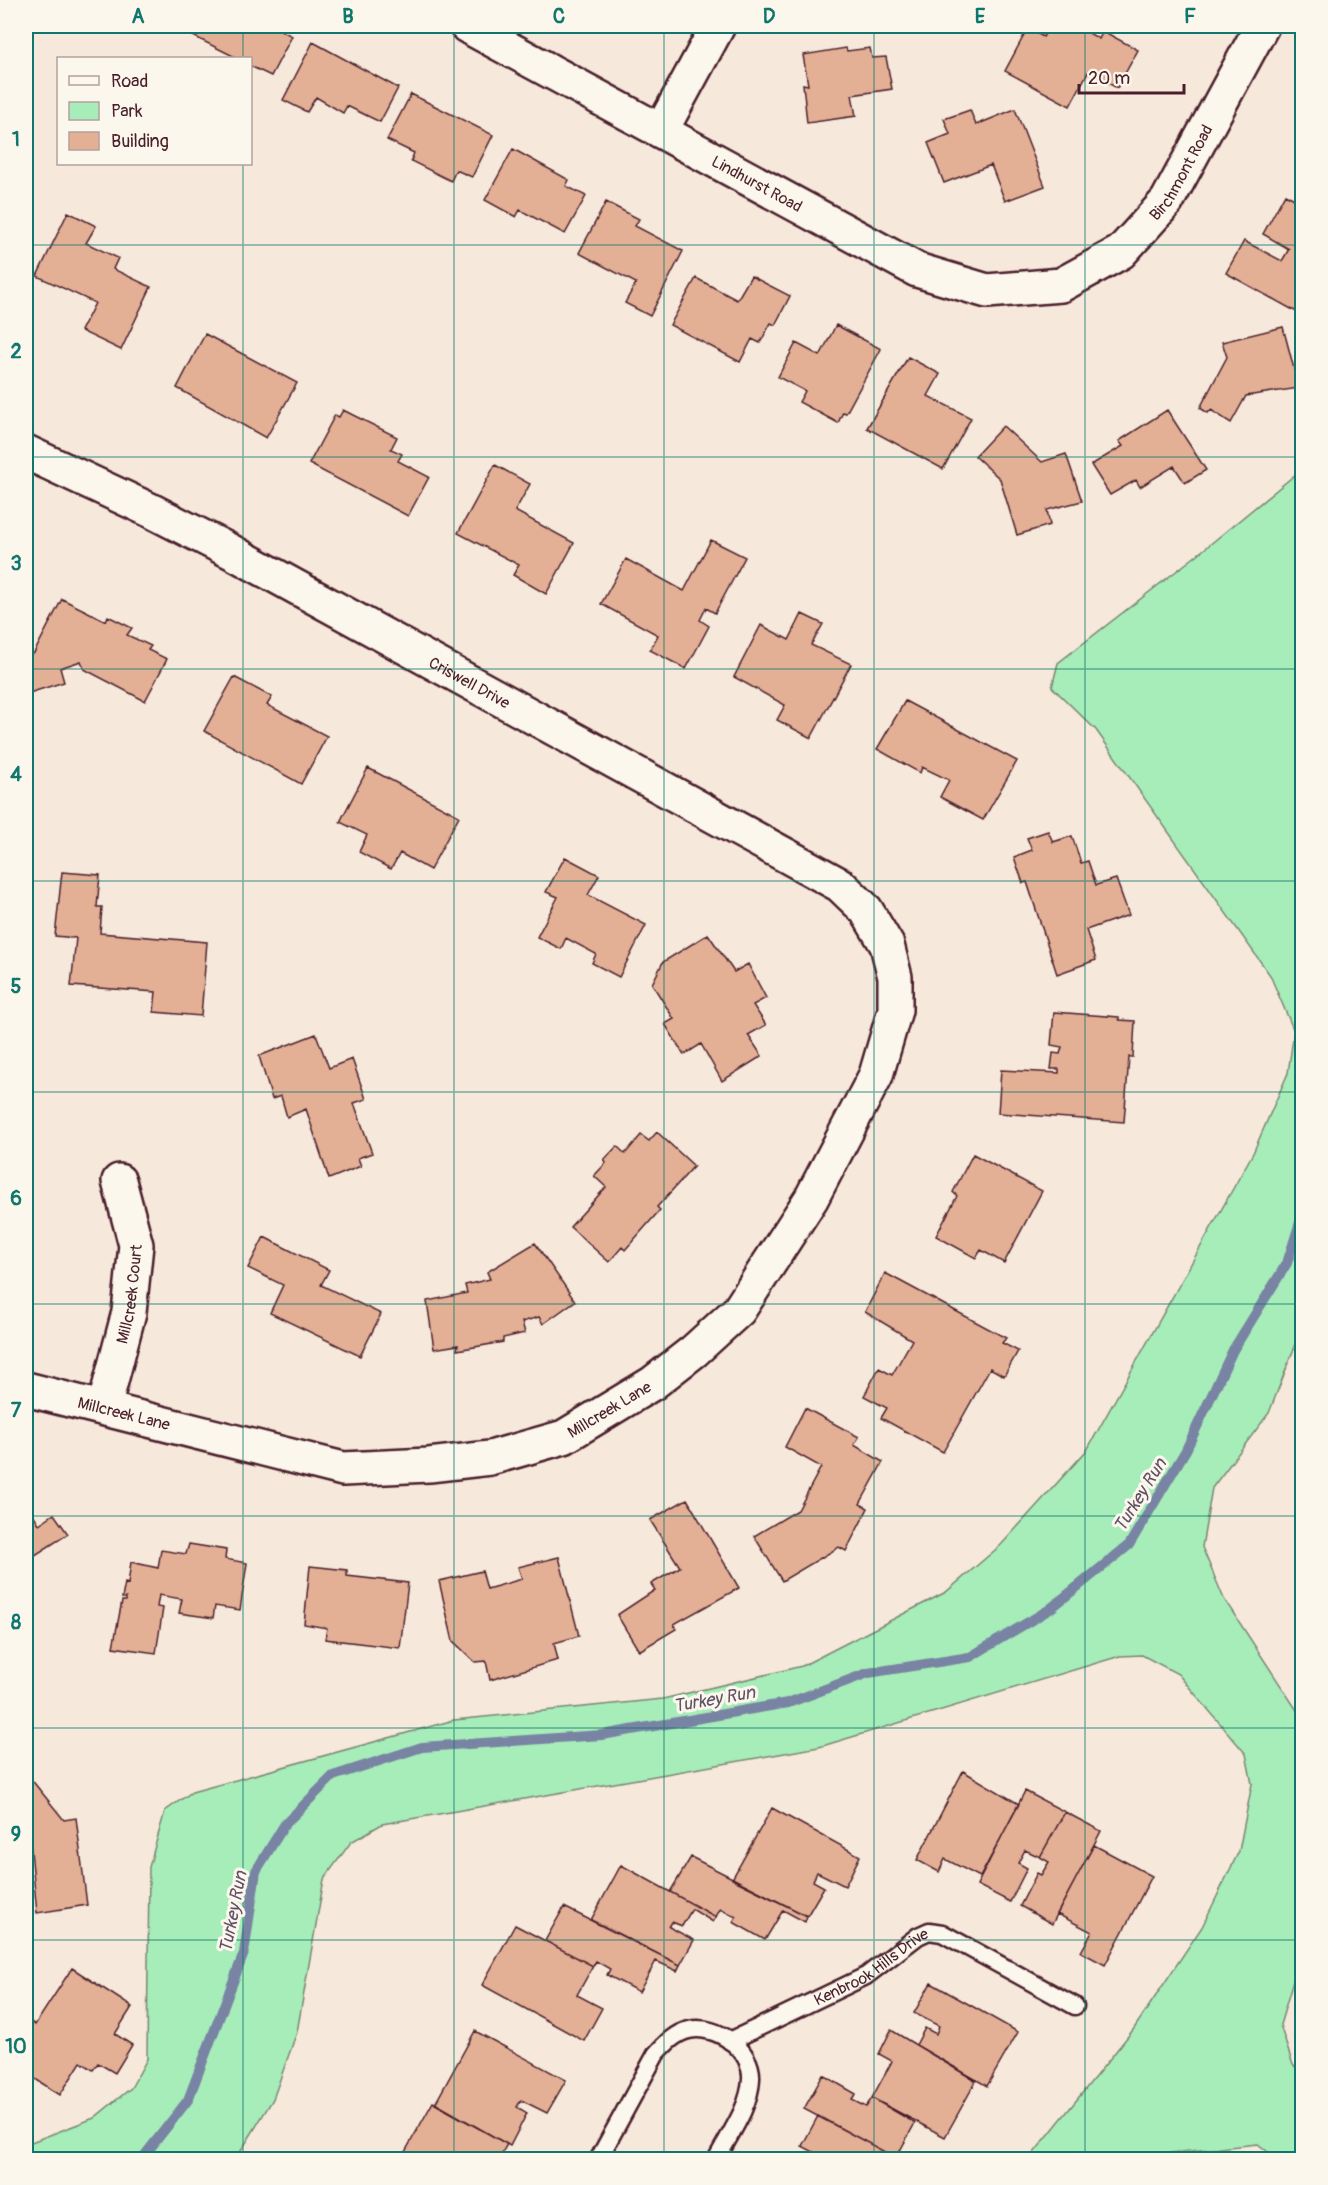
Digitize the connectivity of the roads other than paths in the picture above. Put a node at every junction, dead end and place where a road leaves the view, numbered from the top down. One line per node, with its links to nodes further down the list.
1 (467, 26): 4 (street, Lindhurst Road)
2 (718, 26): 4 (street)
3 (1262, 26): 5 (street, Birchmont Road)
4 (661, 131): 5 (street, Lindhurst Road)
5 (1061, 285)
6 (26, 452): 7 (street, Criswell Drive)
7 (888, 945): 10 (street, Millcreek Lane)
8 (119, 1181): 10 (street, Millcreek Court)
9 (26, 1389): 10 (street, Millcreek Lane)
10 (104, 1408)
11 (1075, 2006): 12 (lane, Kenbrook Hills Drive)
12 (730, 2041): 13 (lane); 14 (lane)
13 (597, 2160)
14 (716, 2160)

